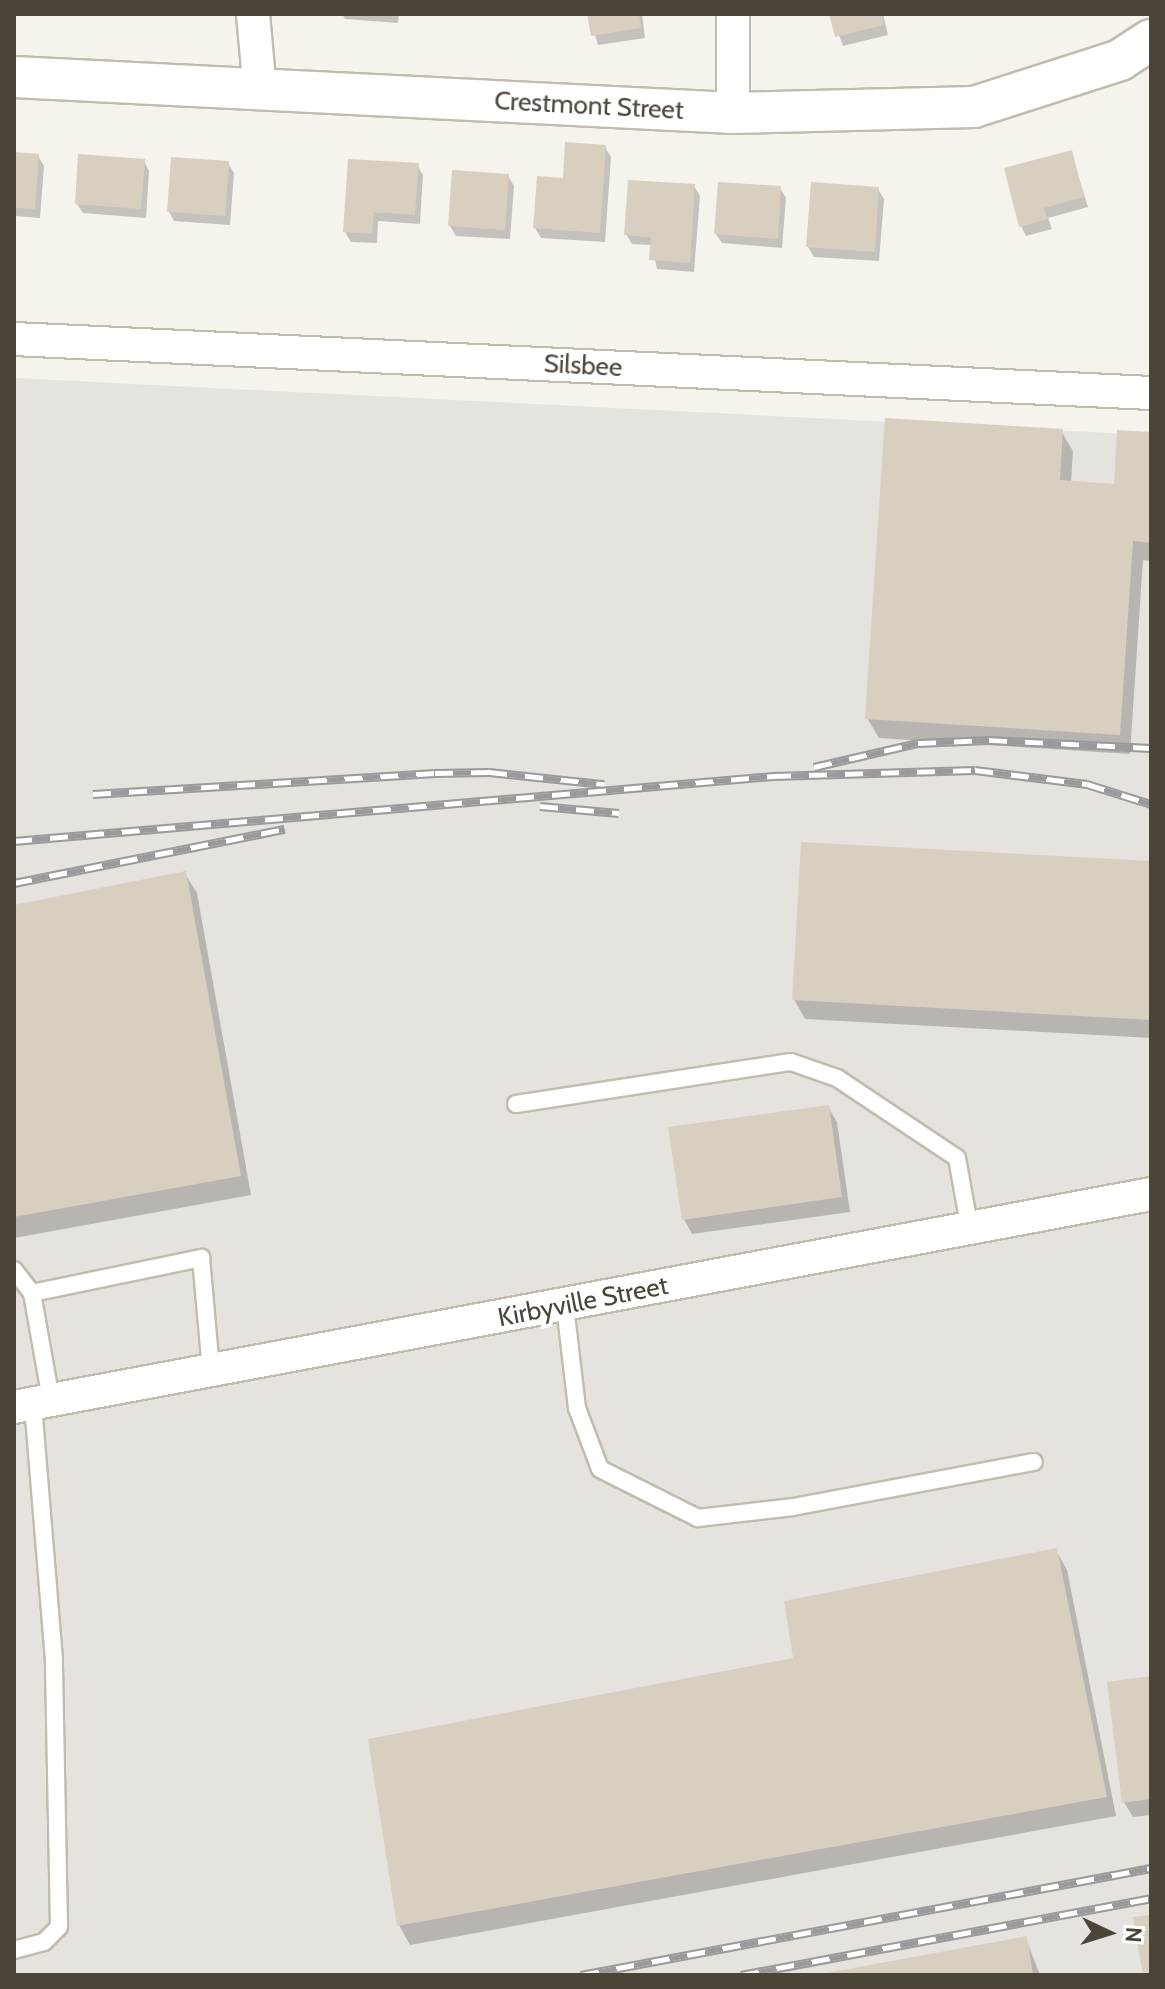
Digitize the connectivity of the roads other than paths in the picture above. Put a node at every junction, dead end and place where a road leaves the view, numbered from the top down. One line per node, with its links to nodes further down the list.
1 (253, 14): 5 (street)
2 (733, 14): 6 (street)
3 (1151, 40): 6 (street, Crestmont Street)
4 (14, 77): 5 (street, Crestmont Street)
5 (260, 91): 6 (street, Crestmont Street)
6 (733, 113)
7 (14, 339): 8 (street, Silsbee)
8 (1151, 393)
9 (516, 1104): 11 (lane)
10 (1151, 1194): 11 (street, Kirbyville Street)
11 (970, 1230): 14 (street, Kirbyville Street)
12 (14, 1270): 13 (lane)
13 (32, 1293): 15 (lane); 16 (lane)
14 (565, 1306): 15 (street, Kirbyville Street); 17 (lane)
15 (211, 1370): 16 (street, Kirbyville Street)
16 (33, 1403): 18 (lane)
17 (1034, 1462)
18 (14, 1950)

